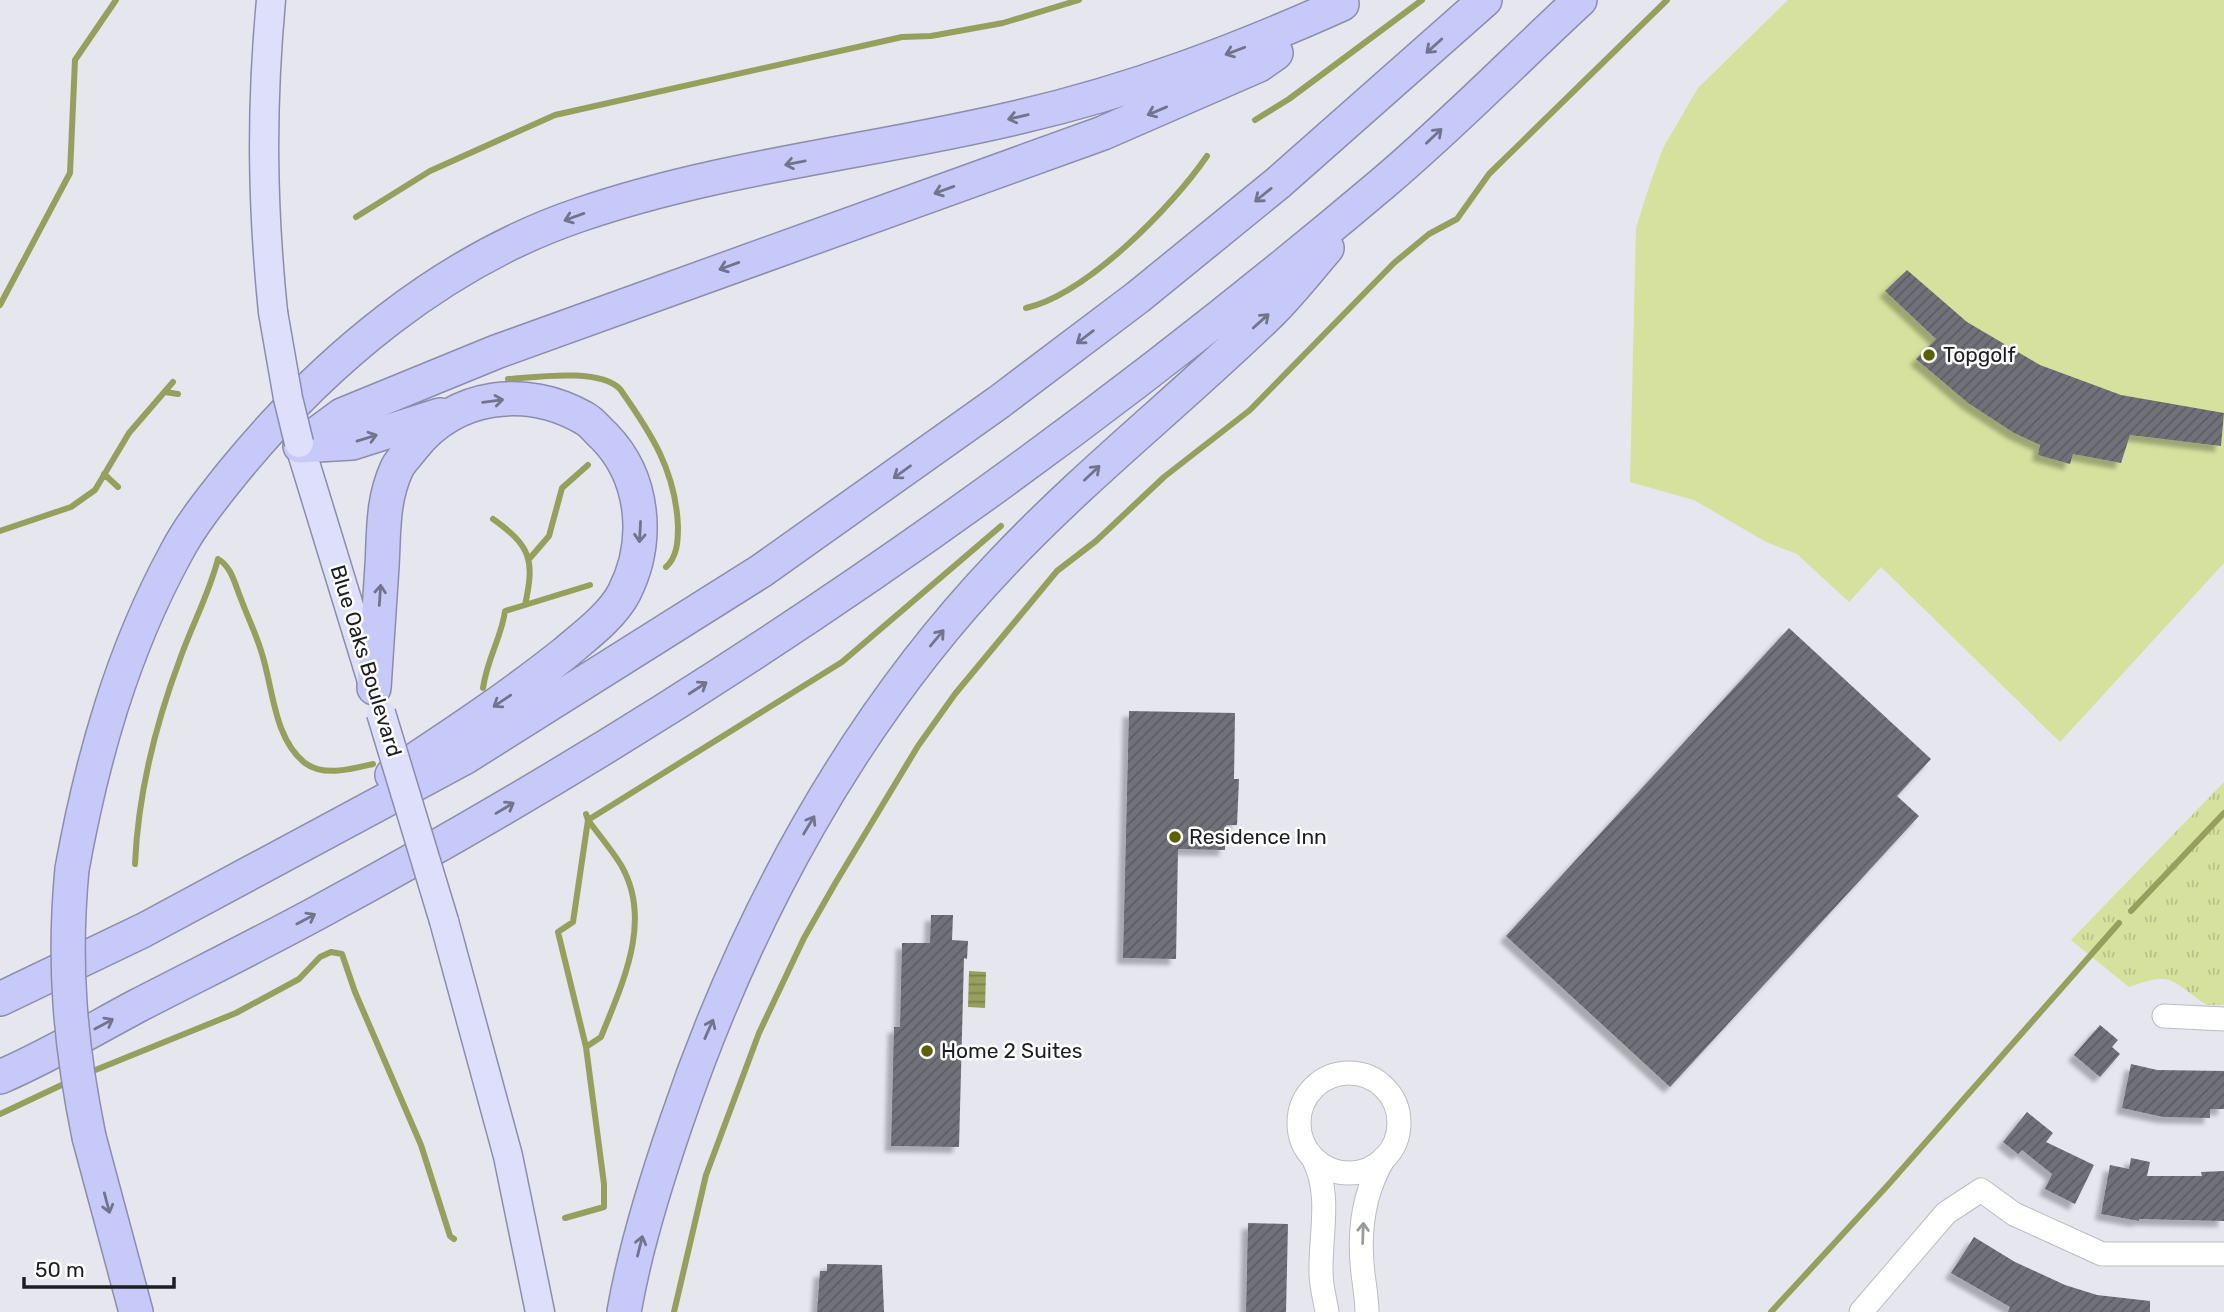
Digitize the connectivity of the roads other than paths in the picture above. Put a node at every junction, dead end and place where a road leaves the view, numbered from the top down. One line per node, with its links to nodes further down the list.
1 (271, 0): 7 (main road, Blue Oaks Boulevard, bridge)
2 (1485, 0): 9 (highway, one-way to 9)
3 (1580, 0): 5 (highway, one-way to 3)
4 (1346, 2): 7 (highway, one-way to 7); 17 (highway, one-way to 17, bridge)
5 (1384, 182): 13 (highway, one-way to 5); 19 (highway, one-way to 5)
6 (456, 410): 7 (highway, one-way to 6); 8 (highway, one-way to 6); 9 (highway, one-way to 9)
7 (300, 444): 8 (main road, Blue Oaks Boulevard)
8 (378, 700): 18 (main road, Blue Oaks Boulevard, bridge)
9 (232, 884): 10 (highway)
10 (0, 999)
11 (2164, 1016): 12 (street)
12 (2224, 1019)
13 (6, 1076)
14 (1313, 1158): 15 (street); 15 (street); 20 (street)
15 (1384, 1158): 21 (street, one-way to 15)
16 (2224, 1254): 22 (street)
17 (136, 1312)
18 (540, 1312)
19 (624, 1312)
20 (1327, 1312)
21 (1367, 1312)
22 (1861, 1312)

